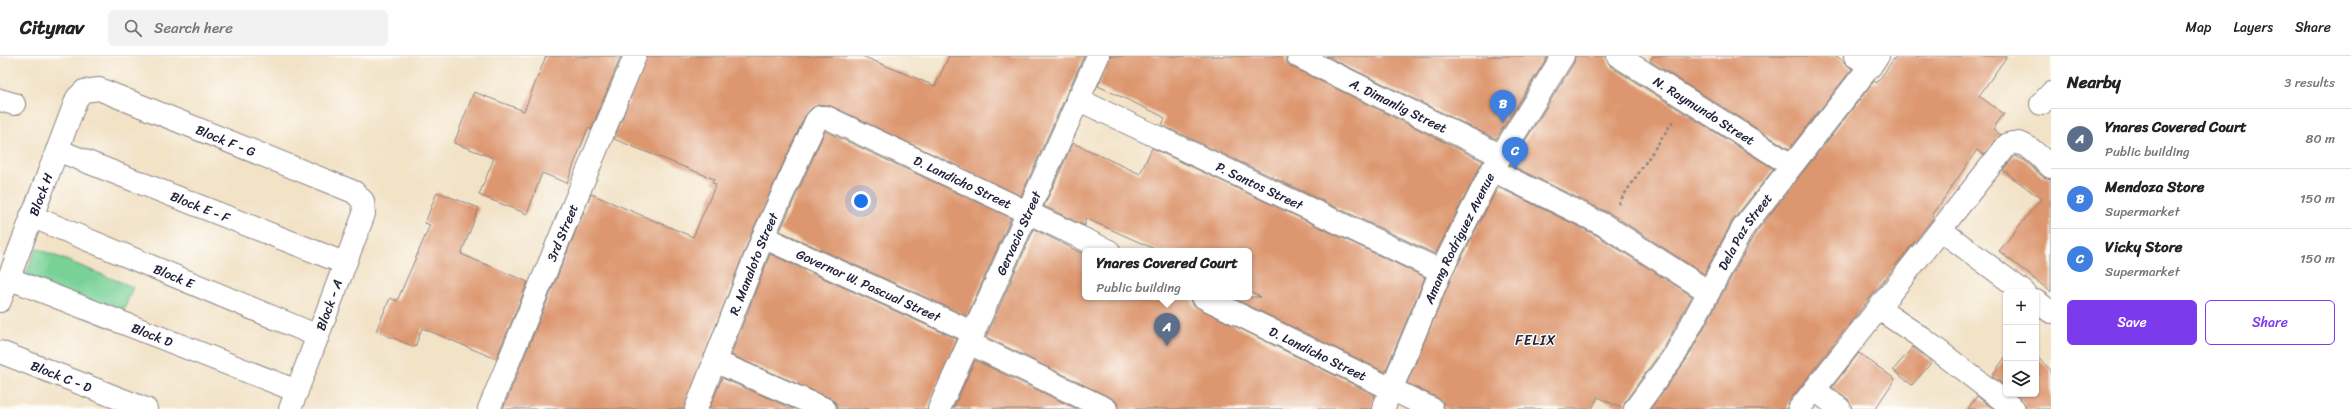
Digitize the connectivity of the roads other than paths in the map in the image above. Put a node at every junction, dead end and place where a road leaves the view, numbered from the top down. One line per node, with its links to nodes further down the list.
1 (635, 56): 38 (street, 3rd Street)
2 (1098, 56): 8 (street, Gervacio Street)
3 (1298, 56): 11 (street, A. Dimanlig Street)
4 (1563, 56): 11 (street, Amang Rodriguez Avenue)
5 (1618, 56): 12 (street, N. Raymundo Street)
6 (1868, 59): 12 (street, Dela Paz Street)
7 (84, 91): 10 (street, Block H); 14 (street, Block F - G)
8 (1077, 99): 15 (street, Gervacio Street); 21 (street, P. Santos Street)
9 (816, 121): 15 (street, D. Landicho Street); 18 (street, R. Manaloto Street)
10 (57, 150): 16 (street, Block H); 20 (street, Block E - F)
11 (1496, 162): 21 (street, Amang Rodriguez Avenue); 24 (street, A. Dimanlig Street)
12 (1792, 165): 24 (street, Dela Paz Street)
13 (2051, 167): 17 (street)
14 (363, 201): 20 (street, Block - A)
15 (1027, 210): 19 (street, D. Landicho Street); 31 (street, Gervacio Street)
16 (31, 216): 22 (street, Block H); 30 (street, Block E)
17 (1941, 230): 23 (street); 28 (street)
18 (763, 237): 31 (street, Governor W. Pascual Street); 33 (street, R. Manaloto Street)
19 (1103, 248)
20 (344, 263): 30 (street, Block - A)
21 (1441, 271): 34 (street, Amang Rodriguez Avenue)
22 (8, 278): 26 (street, Block H); 36 (street, Block D)
23 (2020, 289)
24 (1708, 292): 45 (street, Dela Paz Street)
25 (1209, 300): 34 (street, D. Landicho Street)
26 (0, 301)
27 (2039, 303): 29 (street)
28 (1879, 309): 35 (street); 48 (street)
29 (2051, 312)
30 (318, 336): 36 (street, Block - A)
31 (971, 338): 41 (street, Gervacio Street); 42 (street, Governor W. Pascual Street)
32 (0, 352): 37 (street, Block C - D)
33 (714, 361): 39 (street, R. Manaloto Street); 40 (street)
34 (1392, 390): 43 (street, Amang Rodriguez Avenue); 44 (street, D. Landicho Street)
35 (1815, 390): 46 (street); 47 (street)
36 (294, 400)
37 (146, 409)
38 (489, 409)
39 (696, 409)
40 (825, 409)
41 (938, 409)
42 (1106, 409)
43 (1383, 409)
44 (1432, 409)
45 (1635, 409)
46 (1799, 409)
47 (1840, 409)
48 (2014, 409)

